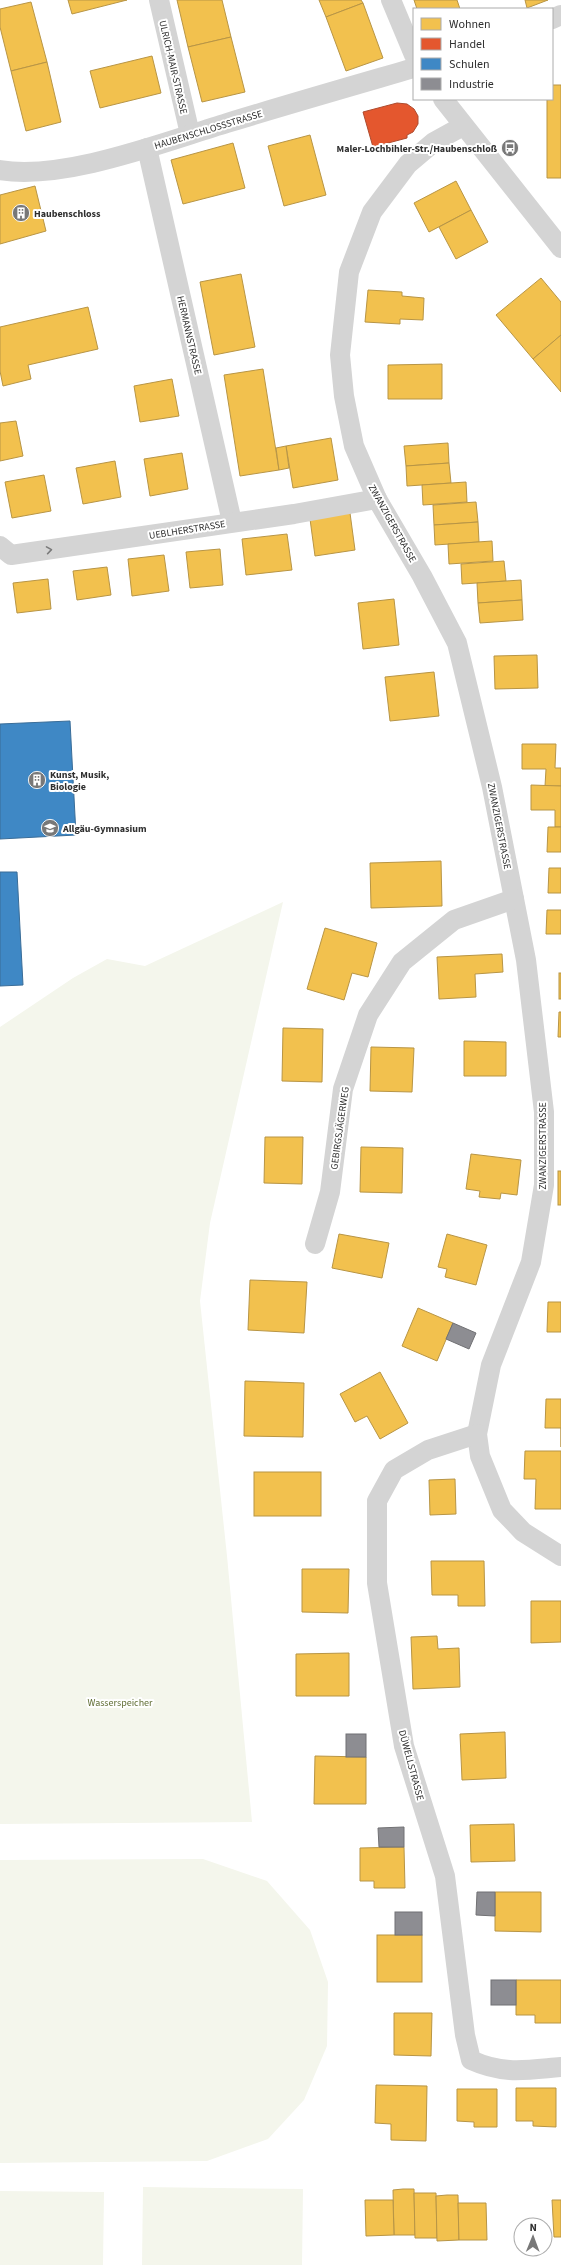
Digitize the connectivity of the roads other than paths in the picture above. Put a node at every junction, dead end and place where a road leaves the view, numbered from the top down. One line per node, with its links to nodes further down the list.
1 (158, 0): 7 (street, ULRICH-MAIR-STRASSE)
2 (391, 0): 3 (street)
3 (413, 53)
4 (413, 68): 7 (street, HAUBENSCHLOSSSTRASSE)
5 (444, 100): 6 (street)
6 (463, 126): 10 (street); 11 (street, ZWANZIGERSTRASSE)
7 (190, 134): 8 (street, HAUBENSCHLOSSSTRASSE)
8 (147, 148): 9 (street, HAUBENSCHLOSSSTRASSE); 12 (street, HERMANNSTRASSE)
9 (0, 170)
10 (561, 248)
11 (377, 499): 12 (street, UEBLHERSTRASSE); 14 (street, ZWANZIGERSTRASSE)
12 (232, 522): 13 (street, UEBLHERSTRASSE, one-way to 12)
13 (0, 546)
14 (514, 899): 15 (street, GEBIRGSJÄGERWEG); 16 (street, ZWANZIGERSTRASSE)
15 (315, 1244)
16 (477, 1434): 17 (street, ZWANZIGERSTRASSE); 18 (street, DÜWELLSTRASSE)
17 (561, 1556)
18 (561, 2067)

